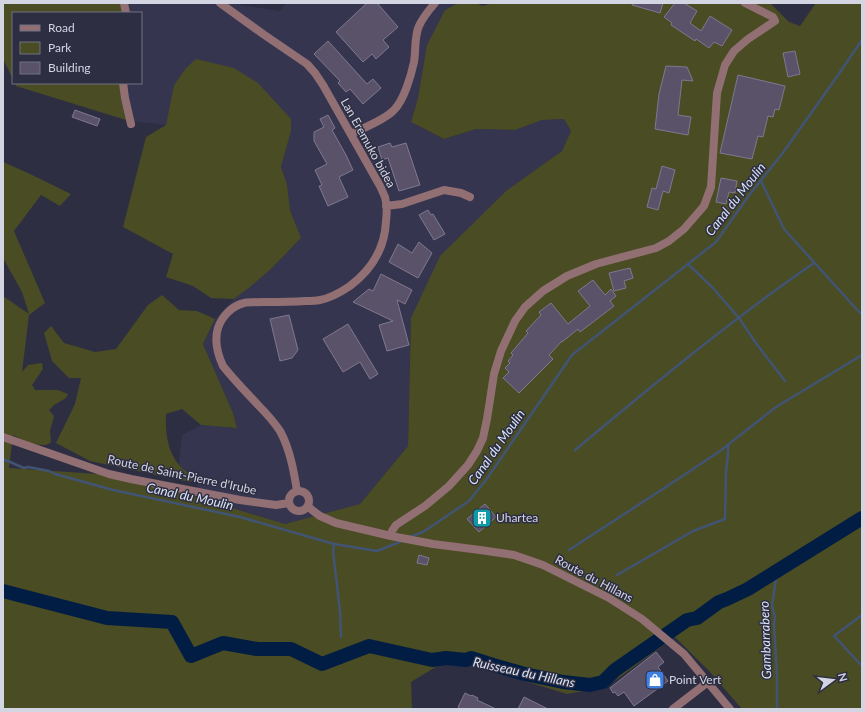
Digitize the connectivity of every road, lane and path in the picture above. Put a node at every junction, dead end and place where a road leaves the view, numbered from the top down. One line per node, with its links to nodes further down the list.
1 (220, 3): 6 (street, Lan Eremuko bidea)
2 (435, 3): 6 (street)
3 (745, 3): 13 (street)
4 (123, 84): 5 (street)
5 (131, 124)
6 (351, 134): 8 (street, Lan Eremuko bidea)
7 (470, 196): 8 (street)
8 (386, 206): 10 (street, Lan Eremuko bidea)
9 (3, 436): 11 (street, Route de Saint-Pierre d'Irube)
10 (296, 491): 11 (street); 12 (street)
11 (289, 503): 12 (street, Route de Saint-Pierre d'Irube)
12 (308, 506): 13 (street)
13 (391, 536): 14 (street, Route du Hillans)
14 (708, 682): 15 (street); 16 (street, Route du Hillans)
15 (673, 709)
16 (730, 709)

